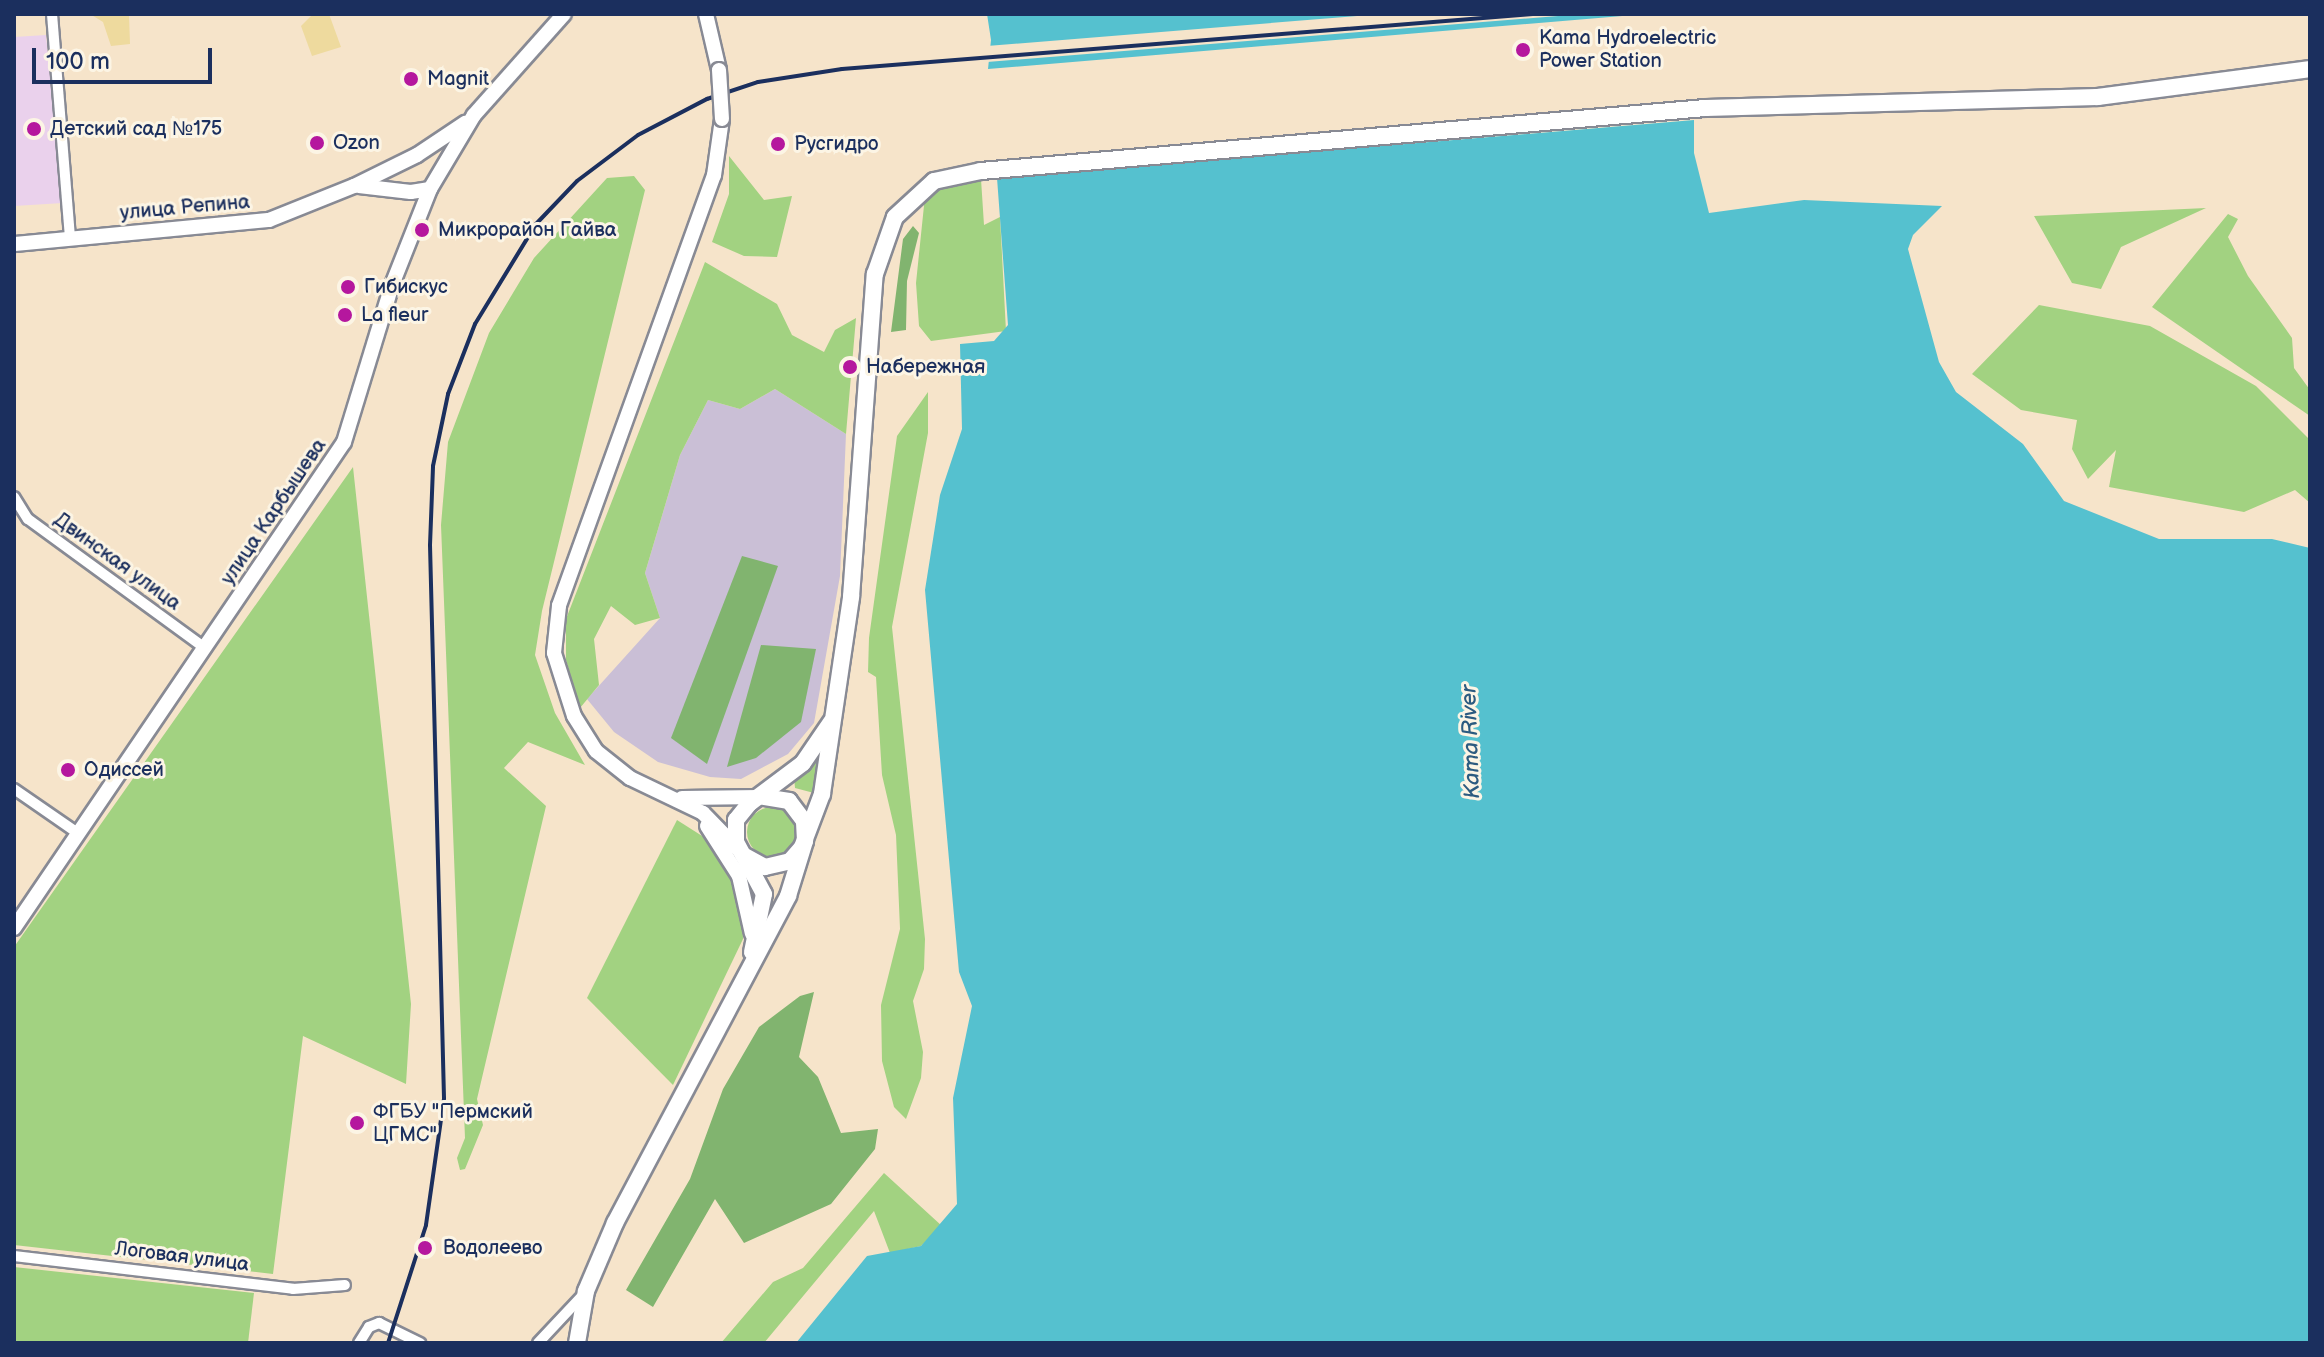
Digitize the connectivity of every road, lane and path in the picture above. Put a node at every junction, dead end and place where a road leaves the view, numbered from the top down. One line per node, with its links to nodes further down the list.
1 (52, 14): 12 (street)
2 (564, 14): 5 (main road, улица Карбышева)
3 (706, 14): 19 (main road, bridge)
4 (2310, 69): 16 (main road)
5 (474, 115): 6 (main road, улица Репина); 7 (main road, улица Карбышева)
6 (417, 155): 7 (main road); 8 (main road, улица Репина)
7 (440, 169): 9 (main road, улица Карбышева)
8 (354, 186): 10 (main road); 12 (main road, улица Репина)
9 (430, 189): 10 (main road); 11 (main road, улица Карбышева)
10 (397, 191): 11 (main road)
11 (416, 219): 15 (main road, улица Карбышева)
12 (70, 239): 13 (main road, улица Репина)
13 (14, 244)
14 (14, 497): 15 (street, Двинская улица)
15 (206, 649): 20 (main road, улица Карбышева)
16 (838, 709): 18 (main road); 21 (main road)
17 (14, 789): 20 (street)
18 (763, 797): 19 (main road); 21 (main road); 22 (main road)
19 (678, 798): 22 (main road); 24 (main road)
20 (79, 834): 23 (main road, улица Карбышева)
21 (805, 841): 22 (main road); 24 (main road)
22 (743, 855): 24 (main road)
23 (14, 928)
24 (744, 977): 27 (main road)
25 (14, 1256): 26 (street, Логовая улица)
26 (345, 1285)
27 (586, 1291): 30 (street); 31 (main road)
28 (361, 1339): 29 (street)
29 (420, 1343)
30 (538, 1343)
31 (577, 1343)

